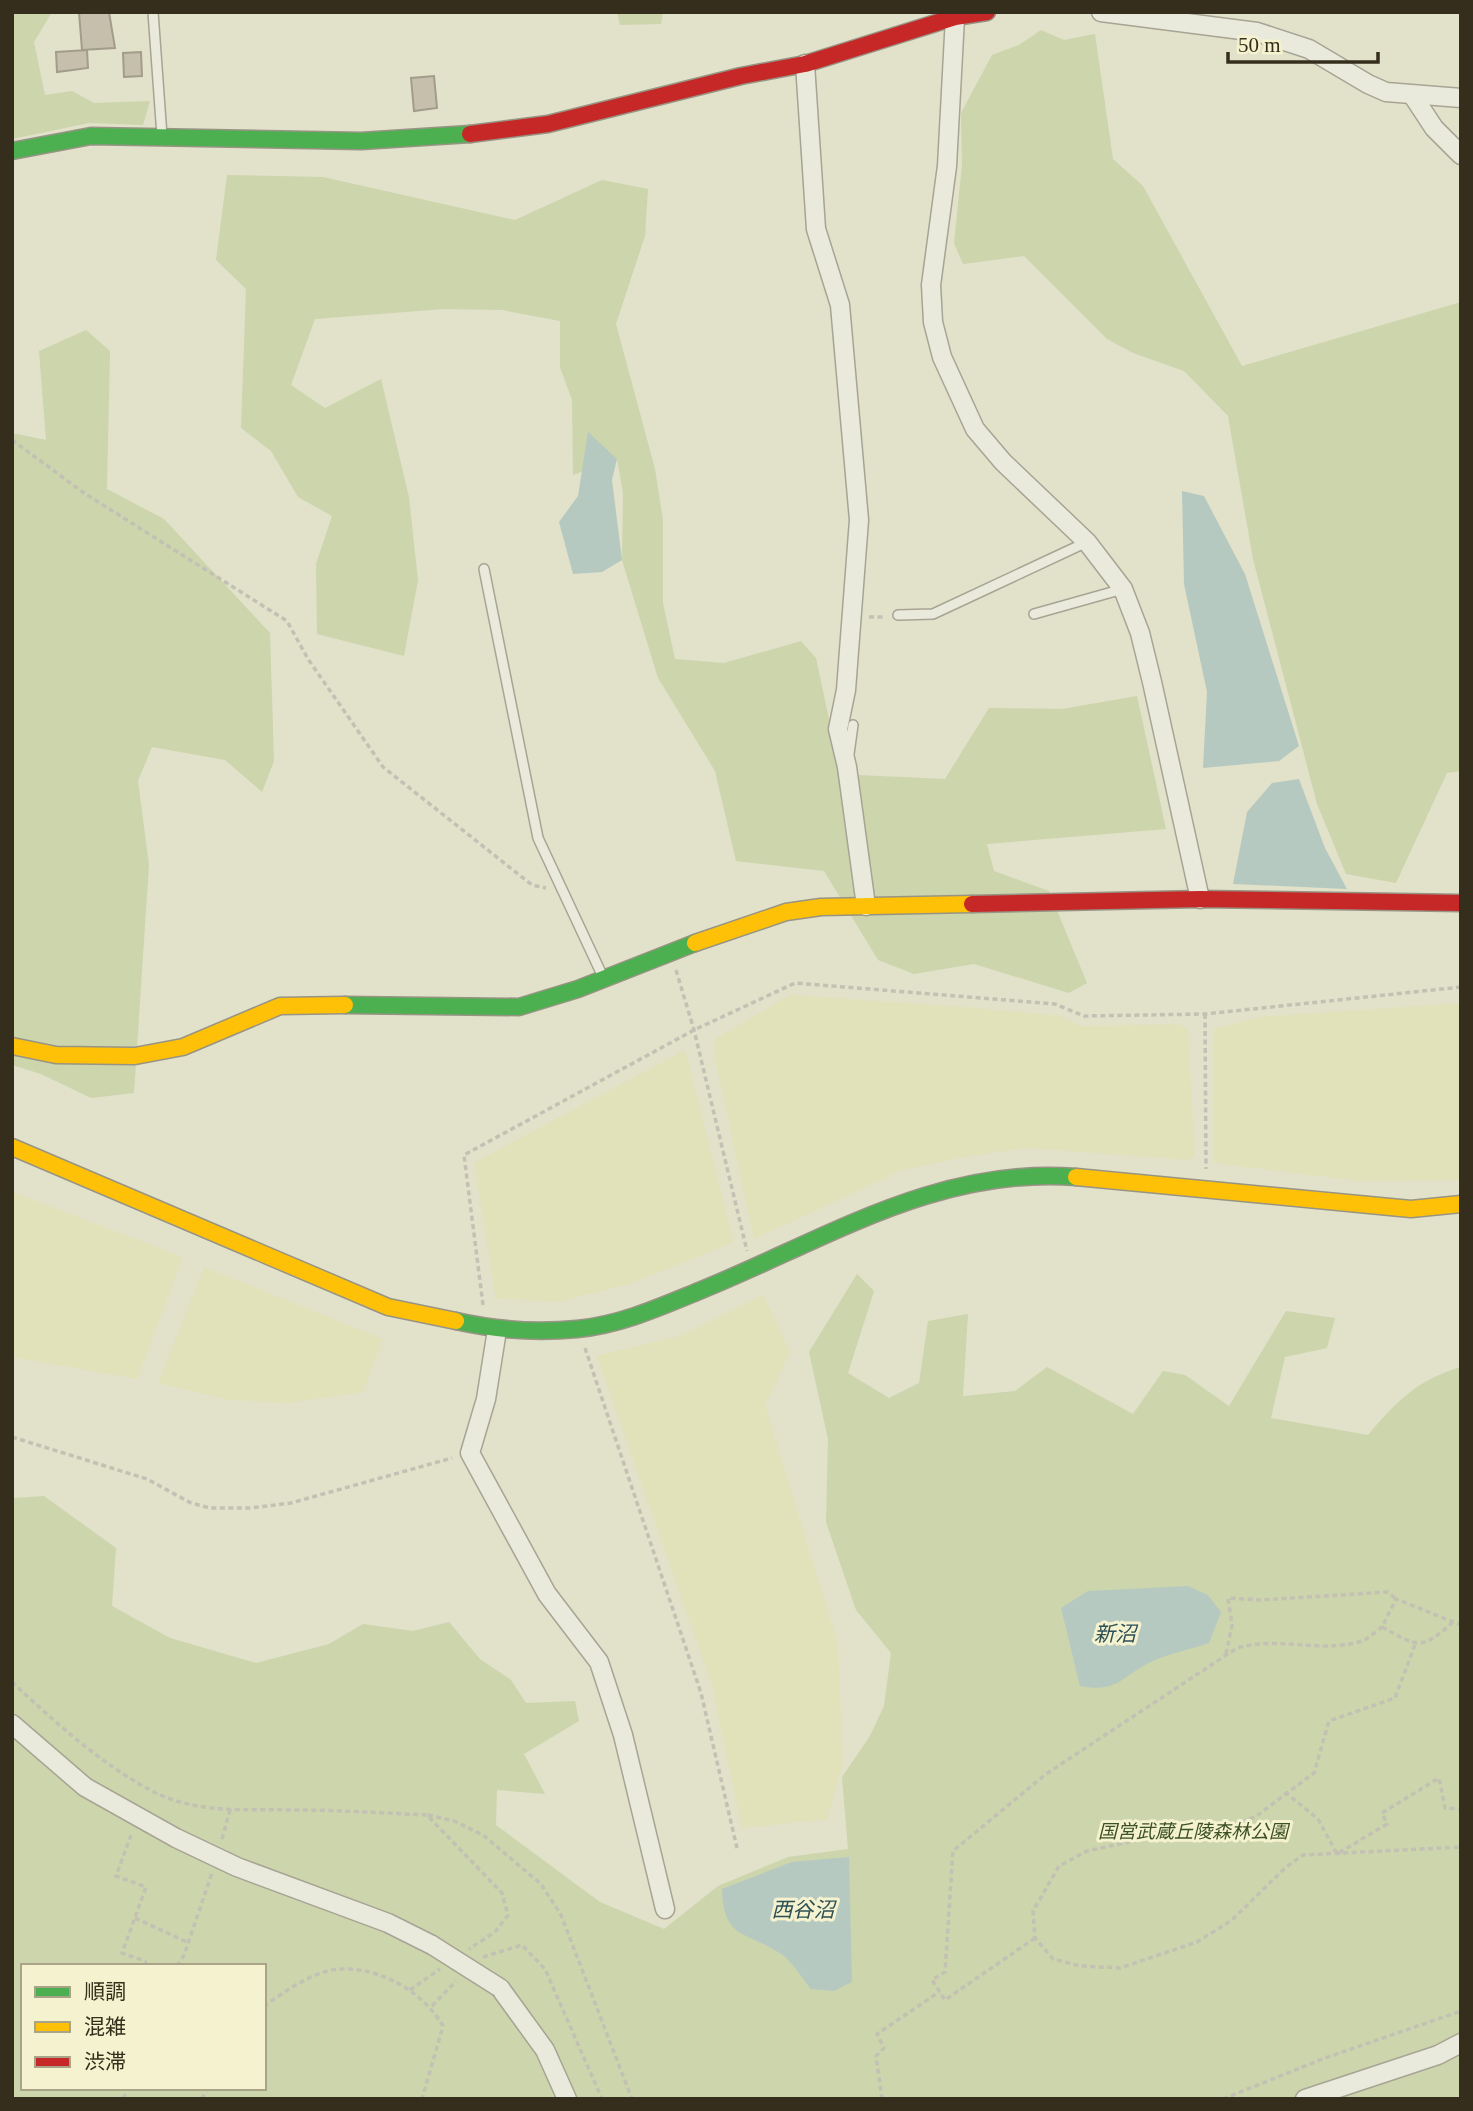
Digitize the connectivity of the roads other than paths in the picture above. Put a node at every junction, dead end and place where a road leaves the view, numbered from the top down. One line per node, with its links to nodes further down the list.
1 (153, 12): 8 (lane)
2 (987, 12): 4 (street)
3 (1101, 12): 6 (street)
4 (955, 17): 5 (street); 11 (street)
5 (805, 64): 8 (street); 17 (street)
6 (1413, 96): 7 (street); 10 (street)
7 (1461, 98)
8 (162, 138): 9 (street)
9 (12, 151)
10 (1461, 155)
11 (1087, 542): 13 (street); 15 (lane)
12 (484, 569): 21 (lane)
13 (1123, 589): 14 (lane); 18 (street)
14 (1034, 614)
15 (898, 615)
16 (853, 724): 17 (lane)
17 (847, 767): 20 (street)
18 (1200, 899): 19 (street); 20 (street)
19 (1461, 903)
20 (866, 906): 21 (street)
21 (604, 978): 22 (street)
22 (12, 1046)
23 (12, 1147): 25 (street)
24 (1461, 1204): 25 (street)
25 (491, 1329): 27 (street)
26 (12, 1724): 29 (street, bridge)
27 (665, 1909)
28 (1461, 2043): 30 (street)
29 (567, 2099)
30 (1305, 2099)

